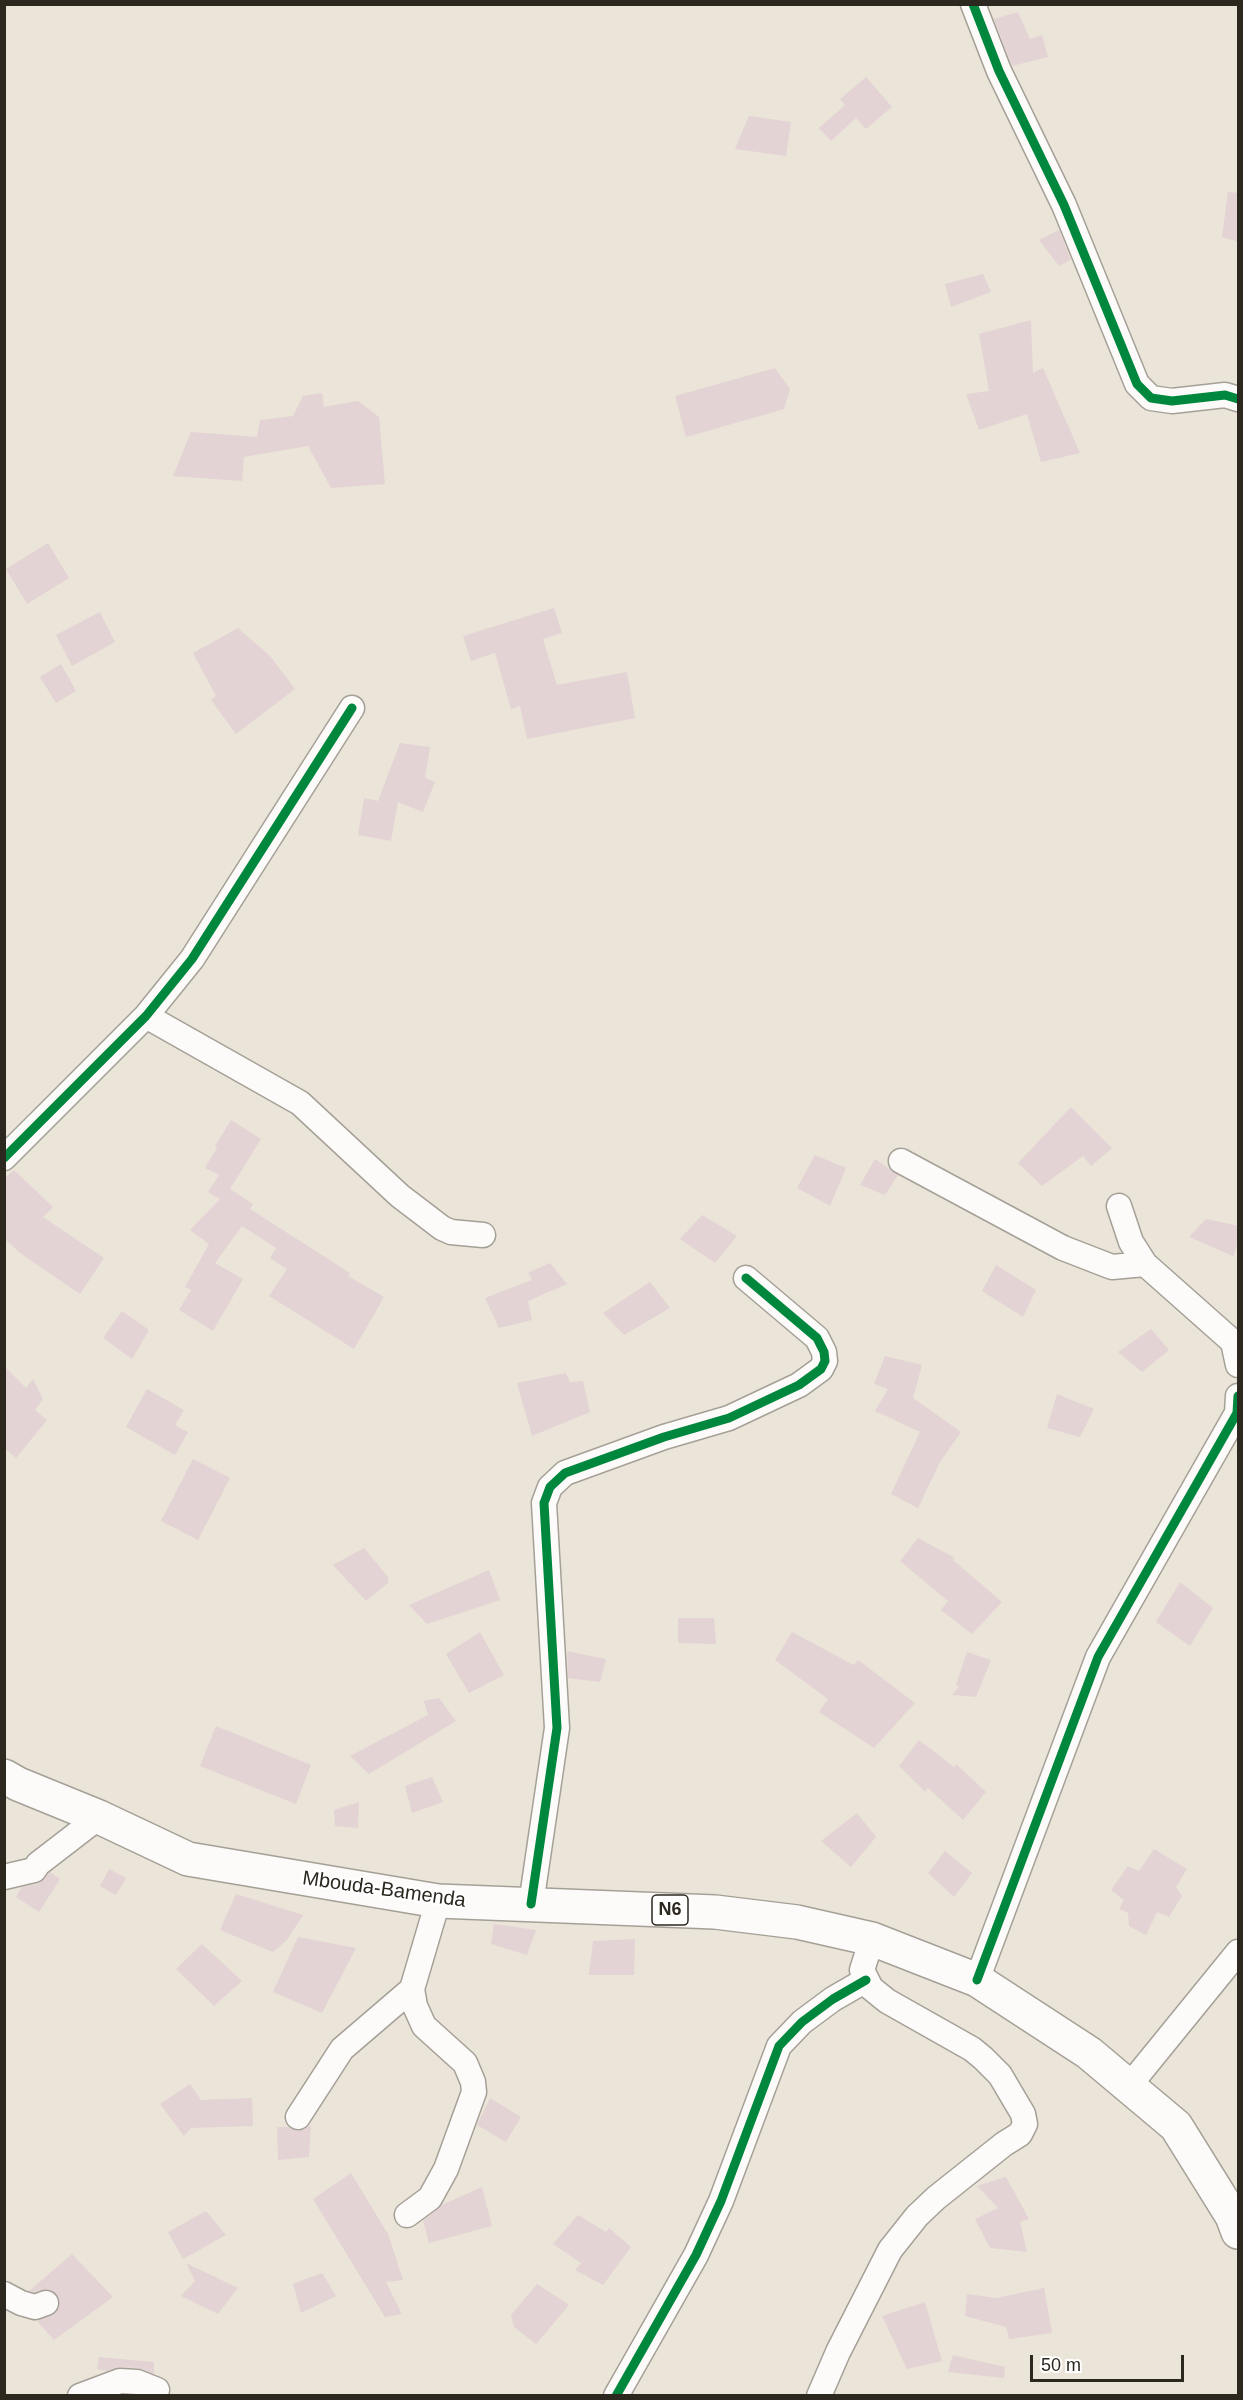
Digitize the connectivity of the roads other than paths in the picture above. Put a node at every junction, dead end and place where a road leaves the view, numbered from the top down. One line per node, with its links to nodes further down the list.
1 (973, 4): 2 (street)
2 (1239, 399)
3 (352, 708): 4 (street)
4 (146, 1016): 5 (street); 8 (street)
5 (4, 1158)
6 (901, 1161): 9 (street)
7 (1119, 1206): 9 (street)
8 (483, 1235)
9 (1145, 1264): 11 (street)
10 (746, 1278): 17 (street)
11 (1239, 1365)
12 (1238, 1407): 21 (street)
13 (4, 1776): 14 (highway, Mbouda-Bamenda / N6)
14 (99, 1817): 15 (street); 16 (highway, Mbouda-Bamenda / N6)
15 (4, 1877)
16 (438, 1901): 17 (highway, Mbouda-Bamenda / N6); 22 (street)
17 (531, 1904): 18 (highway, Mbouda-Bamenda / N6)
18 (872, 1939): 20 (street); 21 (highway, Mbouda-Bamenda / N6)
19 (1239, 1952): 23 (street)
20 (866, 1980): 31 (street); 32 (street)
21 (977, 1980): 23 (highway, Mbouda-Bamenda / N6)
22 (412, 1989): 24 (street); 25 (street)
23 (1129, 2086): 26 (highway, Mbouda-Bamenda / N6)
24 (298, 2117)
25 (407, 2215)
26 (1239, 2232)
27 (4, 2294): 28 (street)
28 (46, 2303)
29 (158, 2390): 30 (street)
30 (80, 2396)
31 (616, 2396)
32 (819, 2396)

